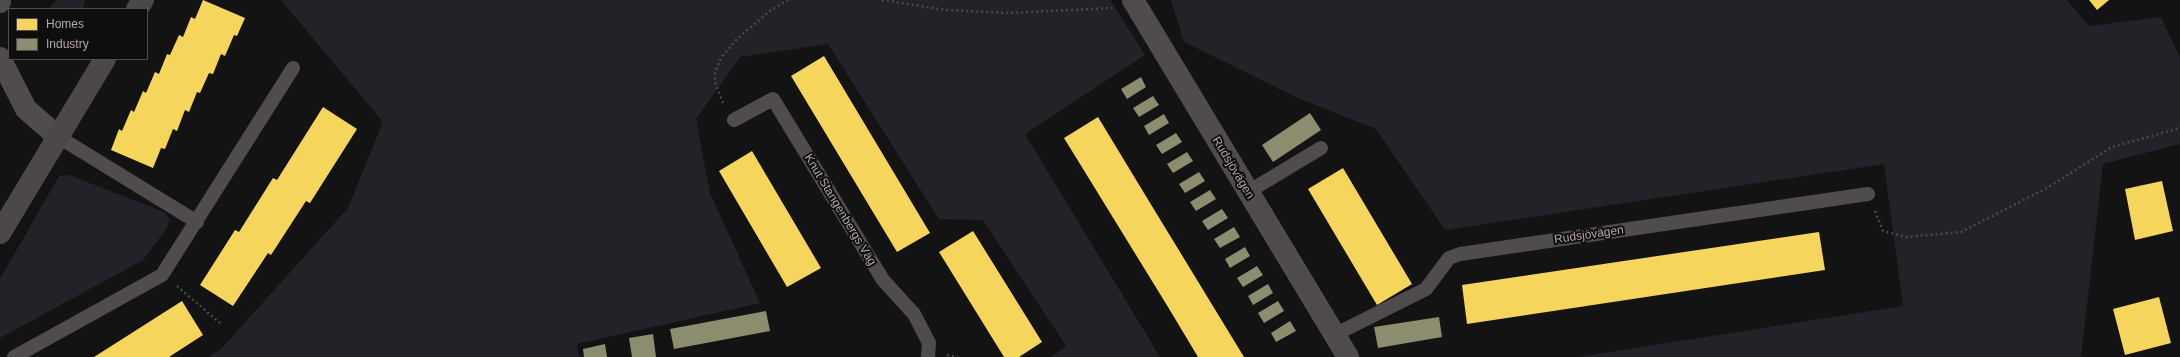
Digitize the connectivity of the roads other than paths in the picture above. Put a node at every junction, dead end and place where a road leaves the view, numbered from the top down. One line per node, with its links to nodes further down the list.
1 (1124, 4): 8 (street, Rudsjövägen)
2 (0, 58): 6 (street)
3 (104, 60): 6 (street)
4 (293, 68): 10 (lane)
5 (734, 120): 14 (lane, Knut Stangenbergs Väg)
6 (57, 136): 10 (lane); 11 (street)
7 (1321, 148): 8 (lane)
8 (1248, 192): 12 (street, Rudsjövägen)
9 (1868, 194): 12 (lane, Rudsjövägen)
10 (197, 222): 13 (lane)
11 (0, 233)
12 (1336, 334): 15 (street, Rudsjövägen)
13 (14, 357)
14 (928, 357)
15 (1348, 357)

